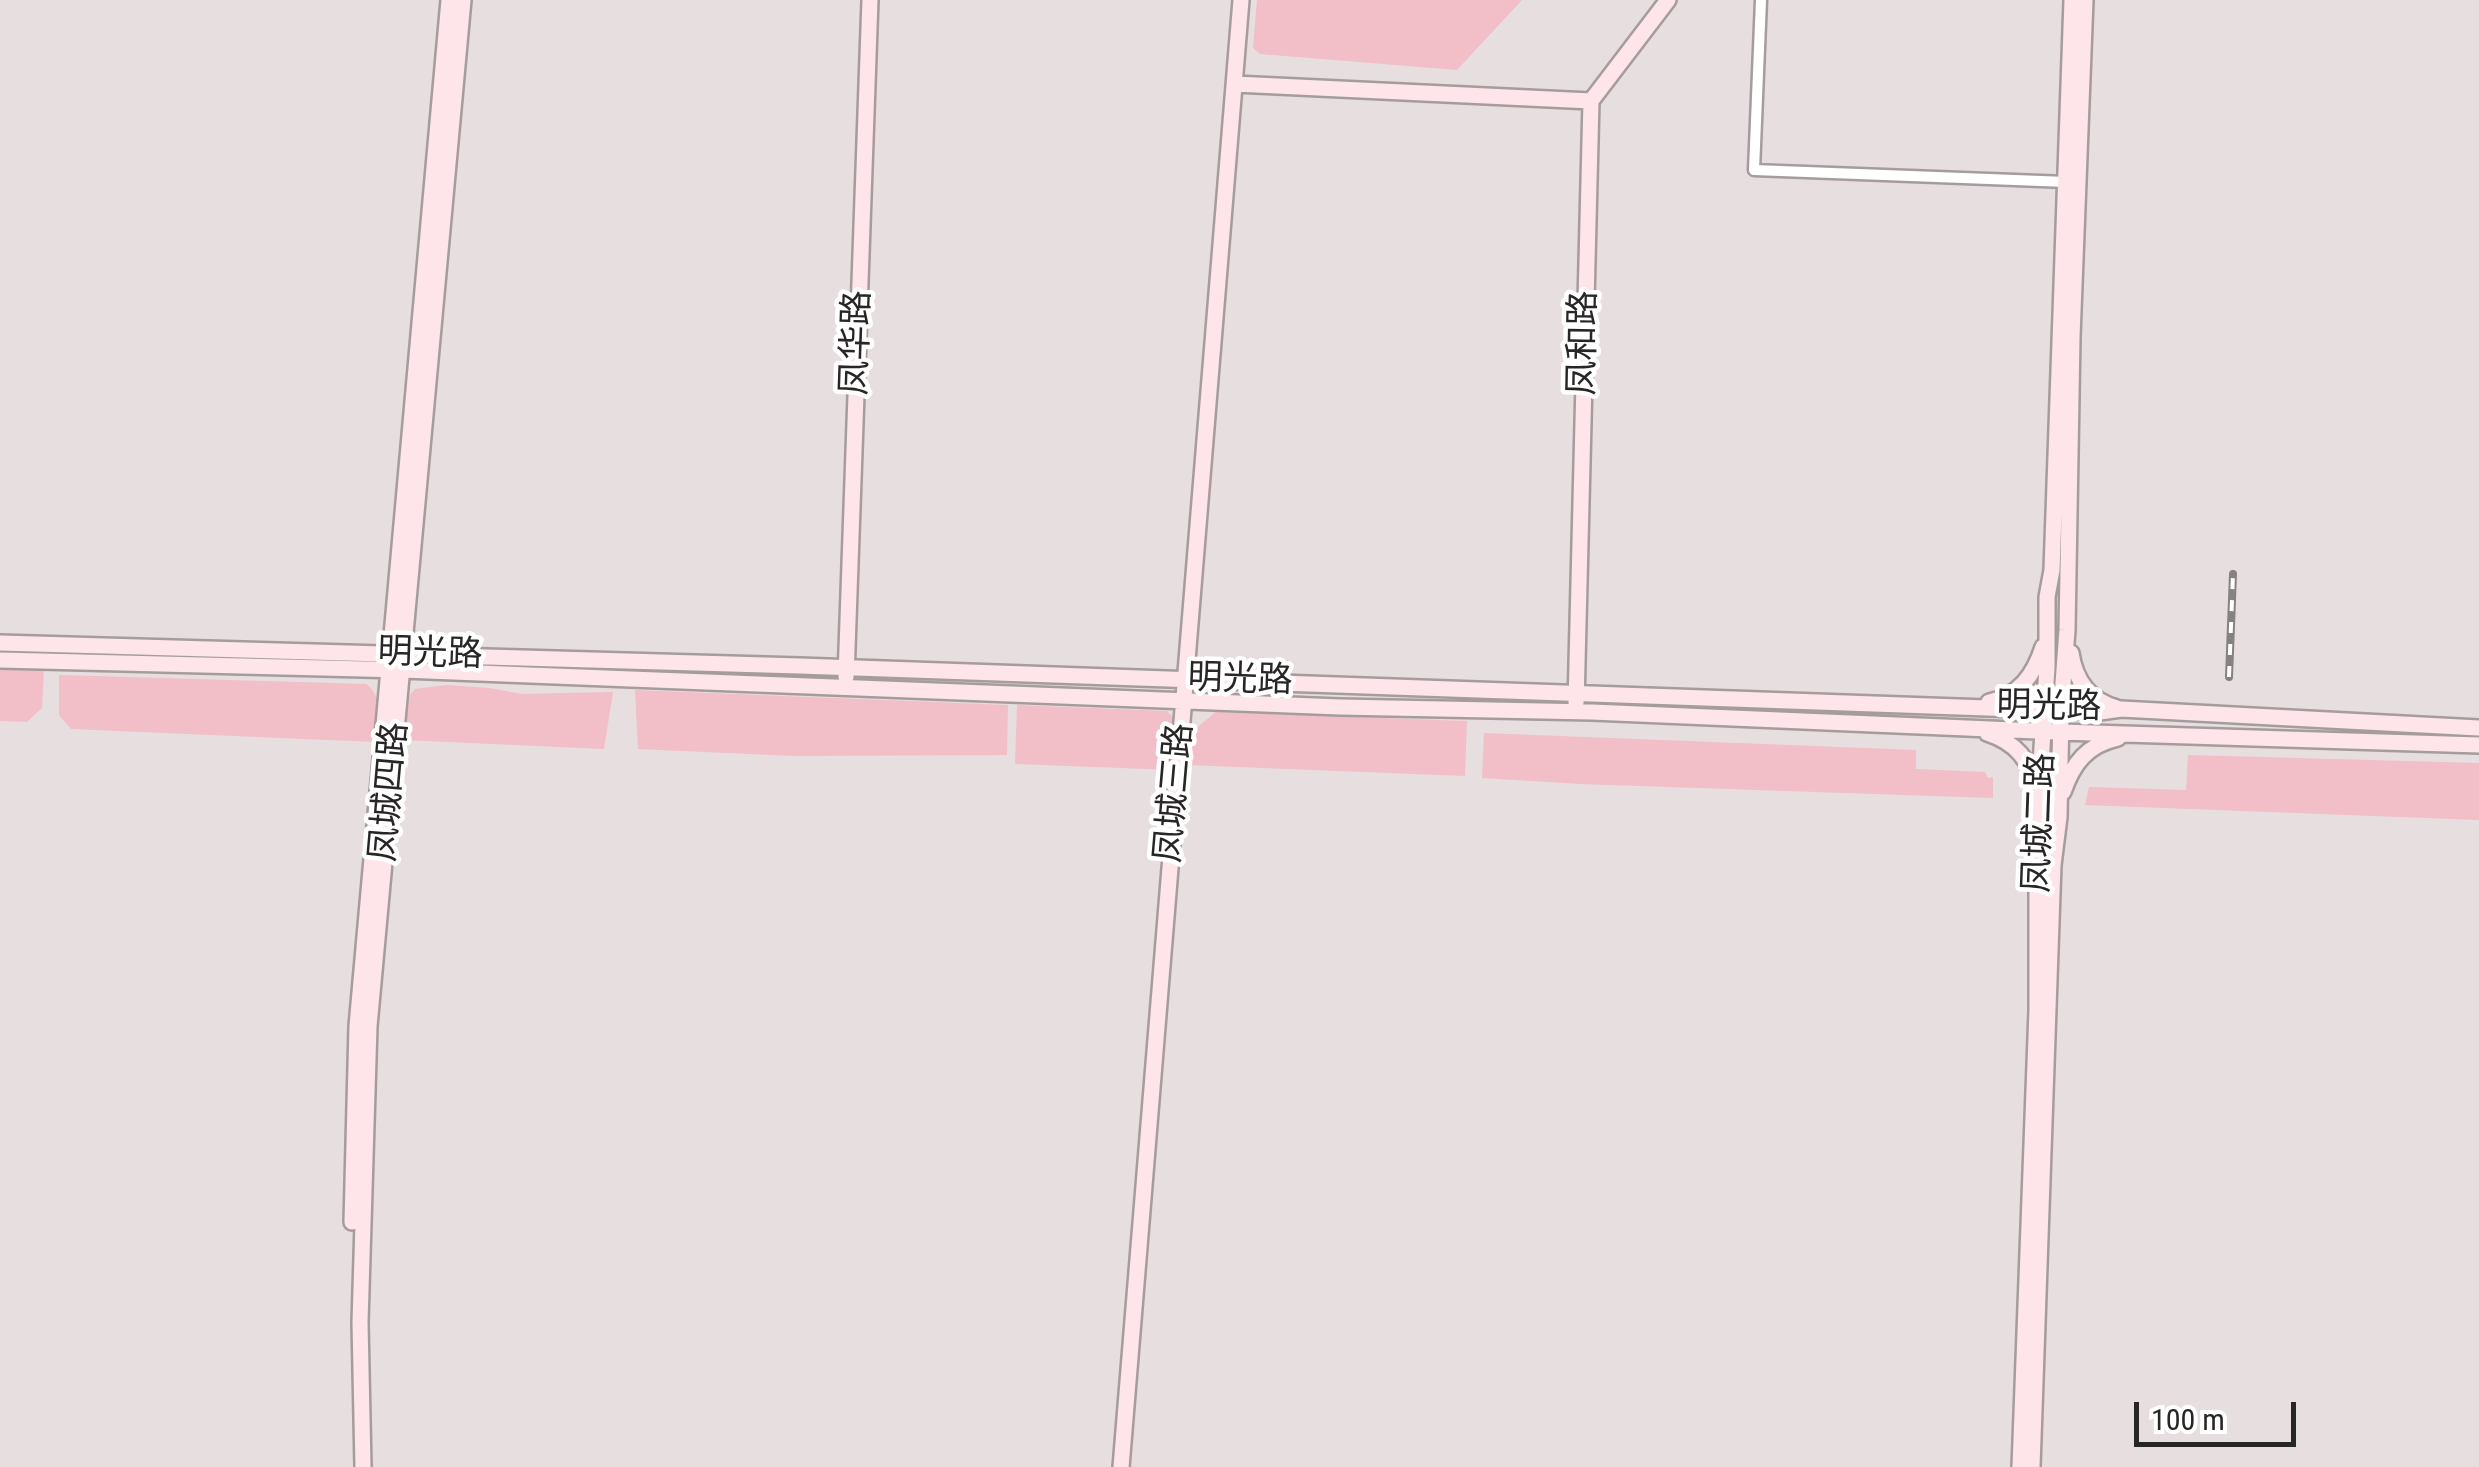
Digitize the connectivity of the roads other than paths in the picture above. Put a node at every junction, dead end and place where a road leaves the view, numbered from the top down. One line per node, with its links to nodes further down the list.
1 (449, 0): 16 (main road, 凤城四路)
2 (463, 0): 16 (main road, 凤城四路)
3 (870, 0): 17 (main road, 凤华路)
4 (1241, 0): 9 (main road, 凤城三路)
5 (1668, 0): 10 (main road)
6 (1760, 0): 11 (street)
7 (2072, 0): 11 (main road, 凤城二路)
8 (2085, 0): 12 (main road, 凤城二路)
9 (1235, 84): 10 (main road); 18 (main road, 凤城三路)
10 (1592, 101): 21 (main road, 凤和路)
11 (2067, 182): 13 (main road, 凤城二路)
12 (2068, 630): 23 (main road); 24 (main road, 凤城二路)
13 (2045, 638): 22 (main road); 24 (main road, 凤城二路)
14 (0, 644): 16 (main road, 明光路)
15 (0, 660): 16 (main road, 明光路)
16 (396, 662): 17 (main road, 明光路); 19 (main road, 明光路); 32 (main road, 凤城四路); 33 (main road, 凤城四路)
17 (846, 668): 18 (main road, 明光路); 19 (main road, 凤华路)
18 (1185, 679): 20 (main road, 凤城三路); 21 (main road, 明光路)
19 (846, 686): 20 (main road, 明光路)
20 (1184, 701): 21 (main road, 明光路); 34 (main road, 凤城三路)
21 (1576, 703): 22 (main road, 明光路); 25 (main road, 明光路)
22 (1964, 705): 24 (main road, 明光路)
23 (2121, 709): 24 (main road, 明光路); 26 (main road, 明光路)
24 (2053, 710): 27 (main road, 凤城二路)
25 (1964, 727): 27 (main road, 明光路); 31 (main road)
26 (2479, 728)
27 (2052, 732): 28 (main road, 明光路); 30 (main road, 凤城二路); 31 (main road, 凤城二路)
28 (2136, 734): 29 (main road, 明光路); 30 (main road)
29 (2479, 745)
30 (2060, 800): 36 (main road, 凤城二路)
31 (2038, 807): 35 (main road, 凤城二路)
32 (353, 1467)
33 (363, 1467)
34 (1121, 1467)
35 (2020, 1467)
36 (2032, 1467)

